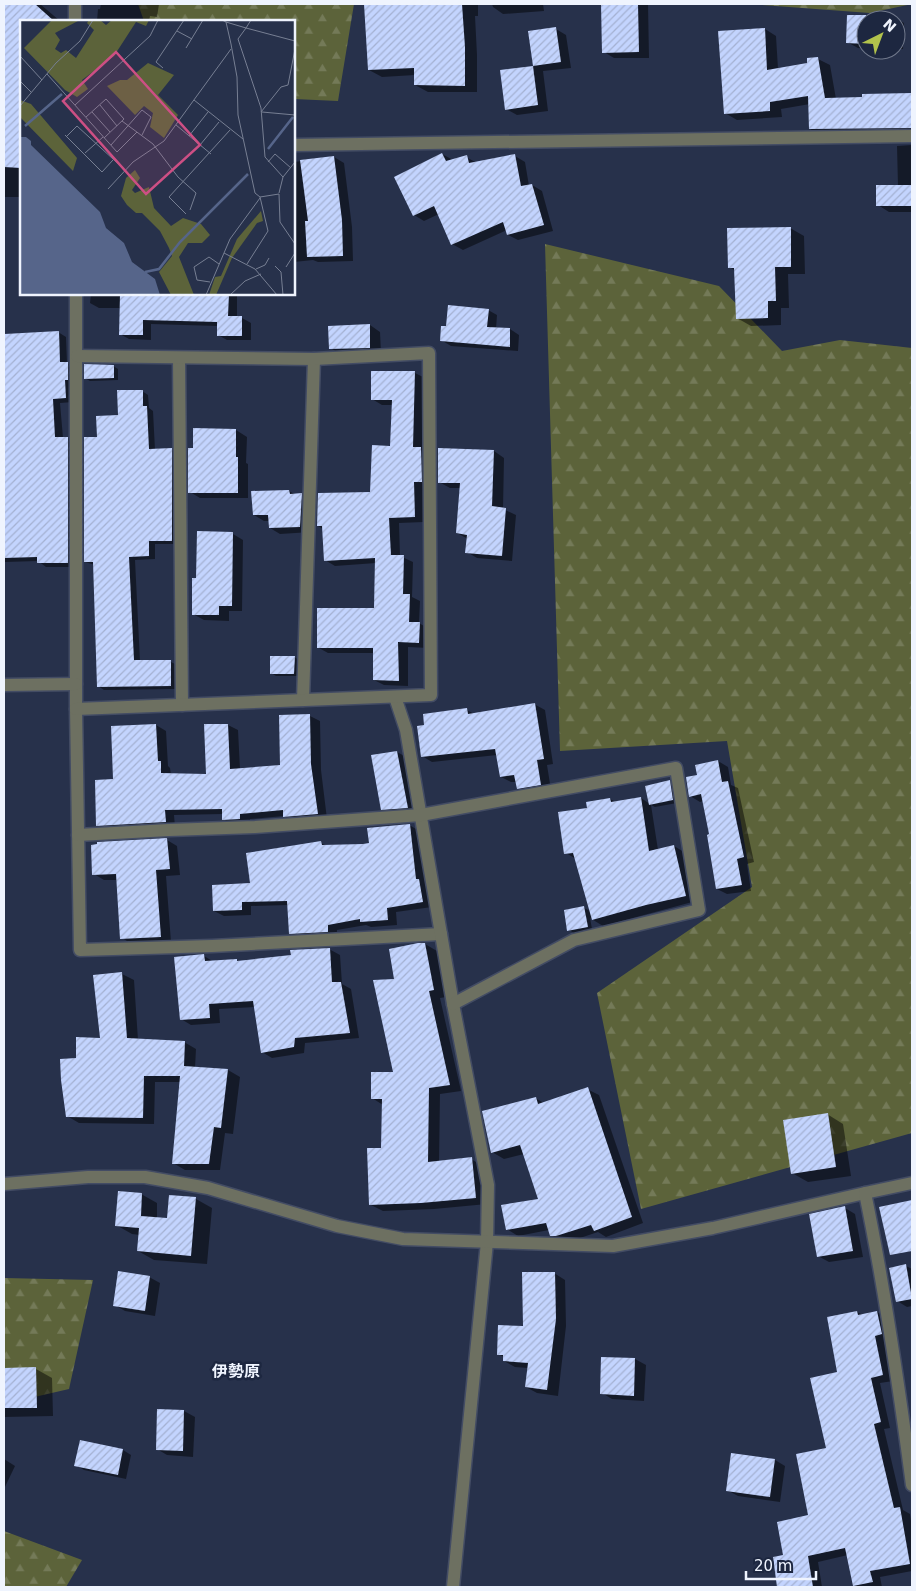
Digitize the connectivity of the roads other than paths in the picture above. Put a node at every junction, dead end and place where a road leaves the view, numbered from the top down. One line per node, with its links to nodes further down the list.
1 (75, 4): 2 (street)
2 (75, 20)
3 (912, 136): 4 (street)
4 (295, 145)
5 (76, 295): 6 (street)
6 (77, 356): 7 (street); 9 (street)
7 (179, 358): 8 (street); 13 (street)
8 (314, 359): 11 (street); 12 (street)
9 (76, 684): 10 (street); 14 (street)
10 (4, 685)
11 (395, 697): 12 (street); 15 (street)
12 (303, 700): 13 (street)
13 (182, 705): 14 (street)
14 (76, 709): 16 (street)
15 (420, 815): 16 (street); 17 (street); 18 (street)
16 (78, 836): 17 (street)
17 (441, 934): 18 (street)
18 (453, 1004): 22 (street)
19 (912, 1183): 21 (street)
20 (4, 1184): 22 (street)
21 (865, 1193): 22 (street); 23 (street)
22 (486, 1242): 25 (street)
23 (907, 1410): 24 (street)
24 (912, 1485)
25 (453, 1587)

